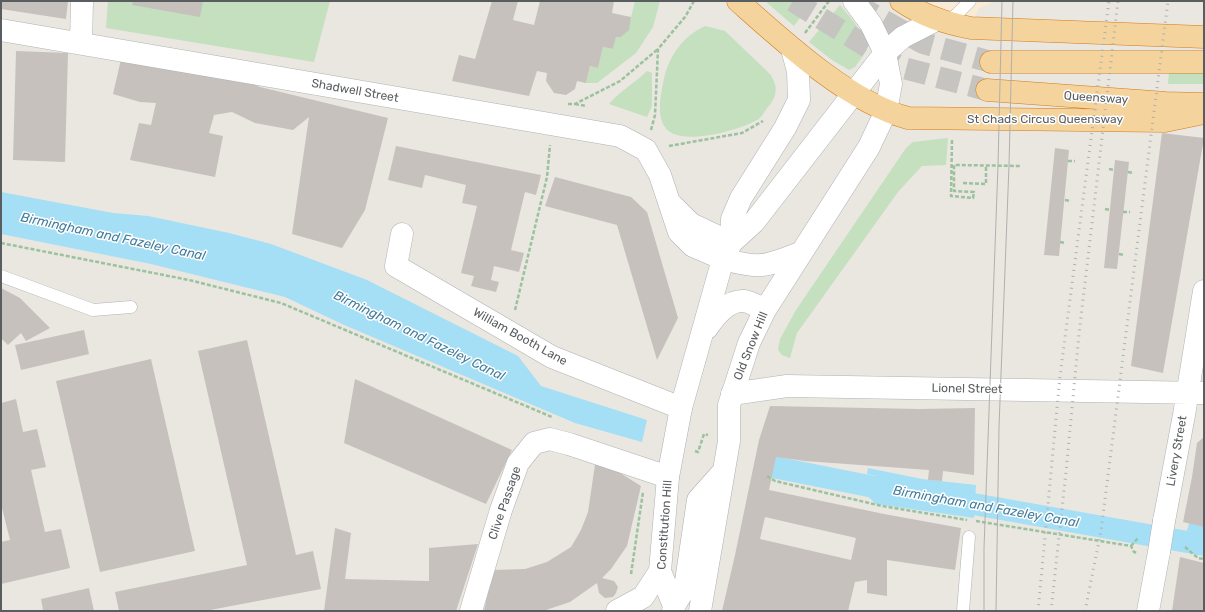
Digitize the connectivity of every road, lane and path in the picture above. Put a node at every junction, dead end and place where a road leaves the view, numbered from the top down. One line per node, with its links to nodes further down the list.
1 (82, 1): 12 (street)
2 (694, 1): 13 (path)
3 (738, 1): 14 (highway, St Chads Circus Queensway)
4 (822, 1): 8 (path)
5 (854, 1): 15 (street)
6 (901, 1): 9 (highway)
7 (970, 1): 9 (lane)
8 (827, 2): 14 (path)
9 (941, 21): 11 (highway); 15 (street)
10 (1, 30): 12 (street, Shadwell Street)
11 (1200, 36)
12 (81, 43): 24 (street, Shadwell Street)
13 (658, 49): 24 (path); 26 (path)
14 (792, 49): 19 (highway, St Chads Circus Queensway); 46 (street)
15 (885, 53): 19 (street); 21 (street)
16 (991, 62): 17 (highway)
17 (1204, 62)
18 (987, 90): 20 (highway, Queensway)
19 (854, 94): 21 (highway, St Chads Circus Queensway); 46 (street)
20 (1204, 104)
21 (886, 111): 22 (highway, St Chads Circus Queensway); 47 (street, Old Snow Hill)
22 (1204, 113)
23 (765, 120): 26 (path)
24 (544, 122): 26 (street, Shadwell Street); 54 (path)
25 (952, 132): 29 (path)
26 (646, 150): 46 (street)
27 (1068, 161): 28 (path)
28 (1075, 162)
29 (986, 164): 30 (path); 35 (path)
30 (1021, 166)
31 (1109, 169): 32 (path)
32 (1114, 170)
33 (1128, 172): 34 (path)
34 (1134, 173)
35 (963, 183)
36 (1064, 200): 37 (path)
37 (1071, 201)
38 (1105, 209): 39 (path)
39 (1110, 210)
40 (1123, 212): 41 (path)
41 (1130, 212)
42 (402, 234): 54 (street, William Booth Lane)
43 (1060, 242): 45 (path)
44 (1, 243): 59 (path)
45 (1066, 244)
46 (727, 251): 47 (street); 55 (street)
47 (800, 253): 53 (street, Old Snow Hill)
48 (1119, 254): 49 (path)
49 (1125, 255)
50 (1, 276): 52 (lane)
51 (1204, 291): 56 (street, Livery Street)
52 (131, 307)
53 (765, 310): 55 (street); 57 (street, Old Snow Hill)
54 (509, 333): 58 (street, William Booth Lane)
55 (703, 334): 58 (street)
56 (1196, 393): 57 (street, Lionel Street); 68 (street, Livery Street, bridge)
57 (732, 394): 61 (street, Old Snow Hill)
58 (682, 408): 63 (street, Constitution Hill)
59 (541, 413)
60 (646, 470): 63 (street, Clive Passage); 71 (path); 73 (street, Clive Passage)
61 (722, 472): 72 (street, Constitution Hill); 75 (street, Old Snow Hill)
62 (767, 476): 66 (path)
63 (668, 477): 70 (street, Constitution Hill)
64 (969, 537): 76 (lane)
65 (1138, 538): 66 (path)
66 (1131, 546): 68 (path)
67 (1186, 547): 69 (path)
68 (1150, 553): 77 (street, Livery Street)
69 (1204, 559)
70 (660, 571): 71 (street); 72 (street, Constitution Hill)
71 (636, 601): 74 (street)
72 (672, 609)
73 (471, 611)
74 (616, 611)
75 (700, 611)
76 (963, 611)
77 (1148, 611)

